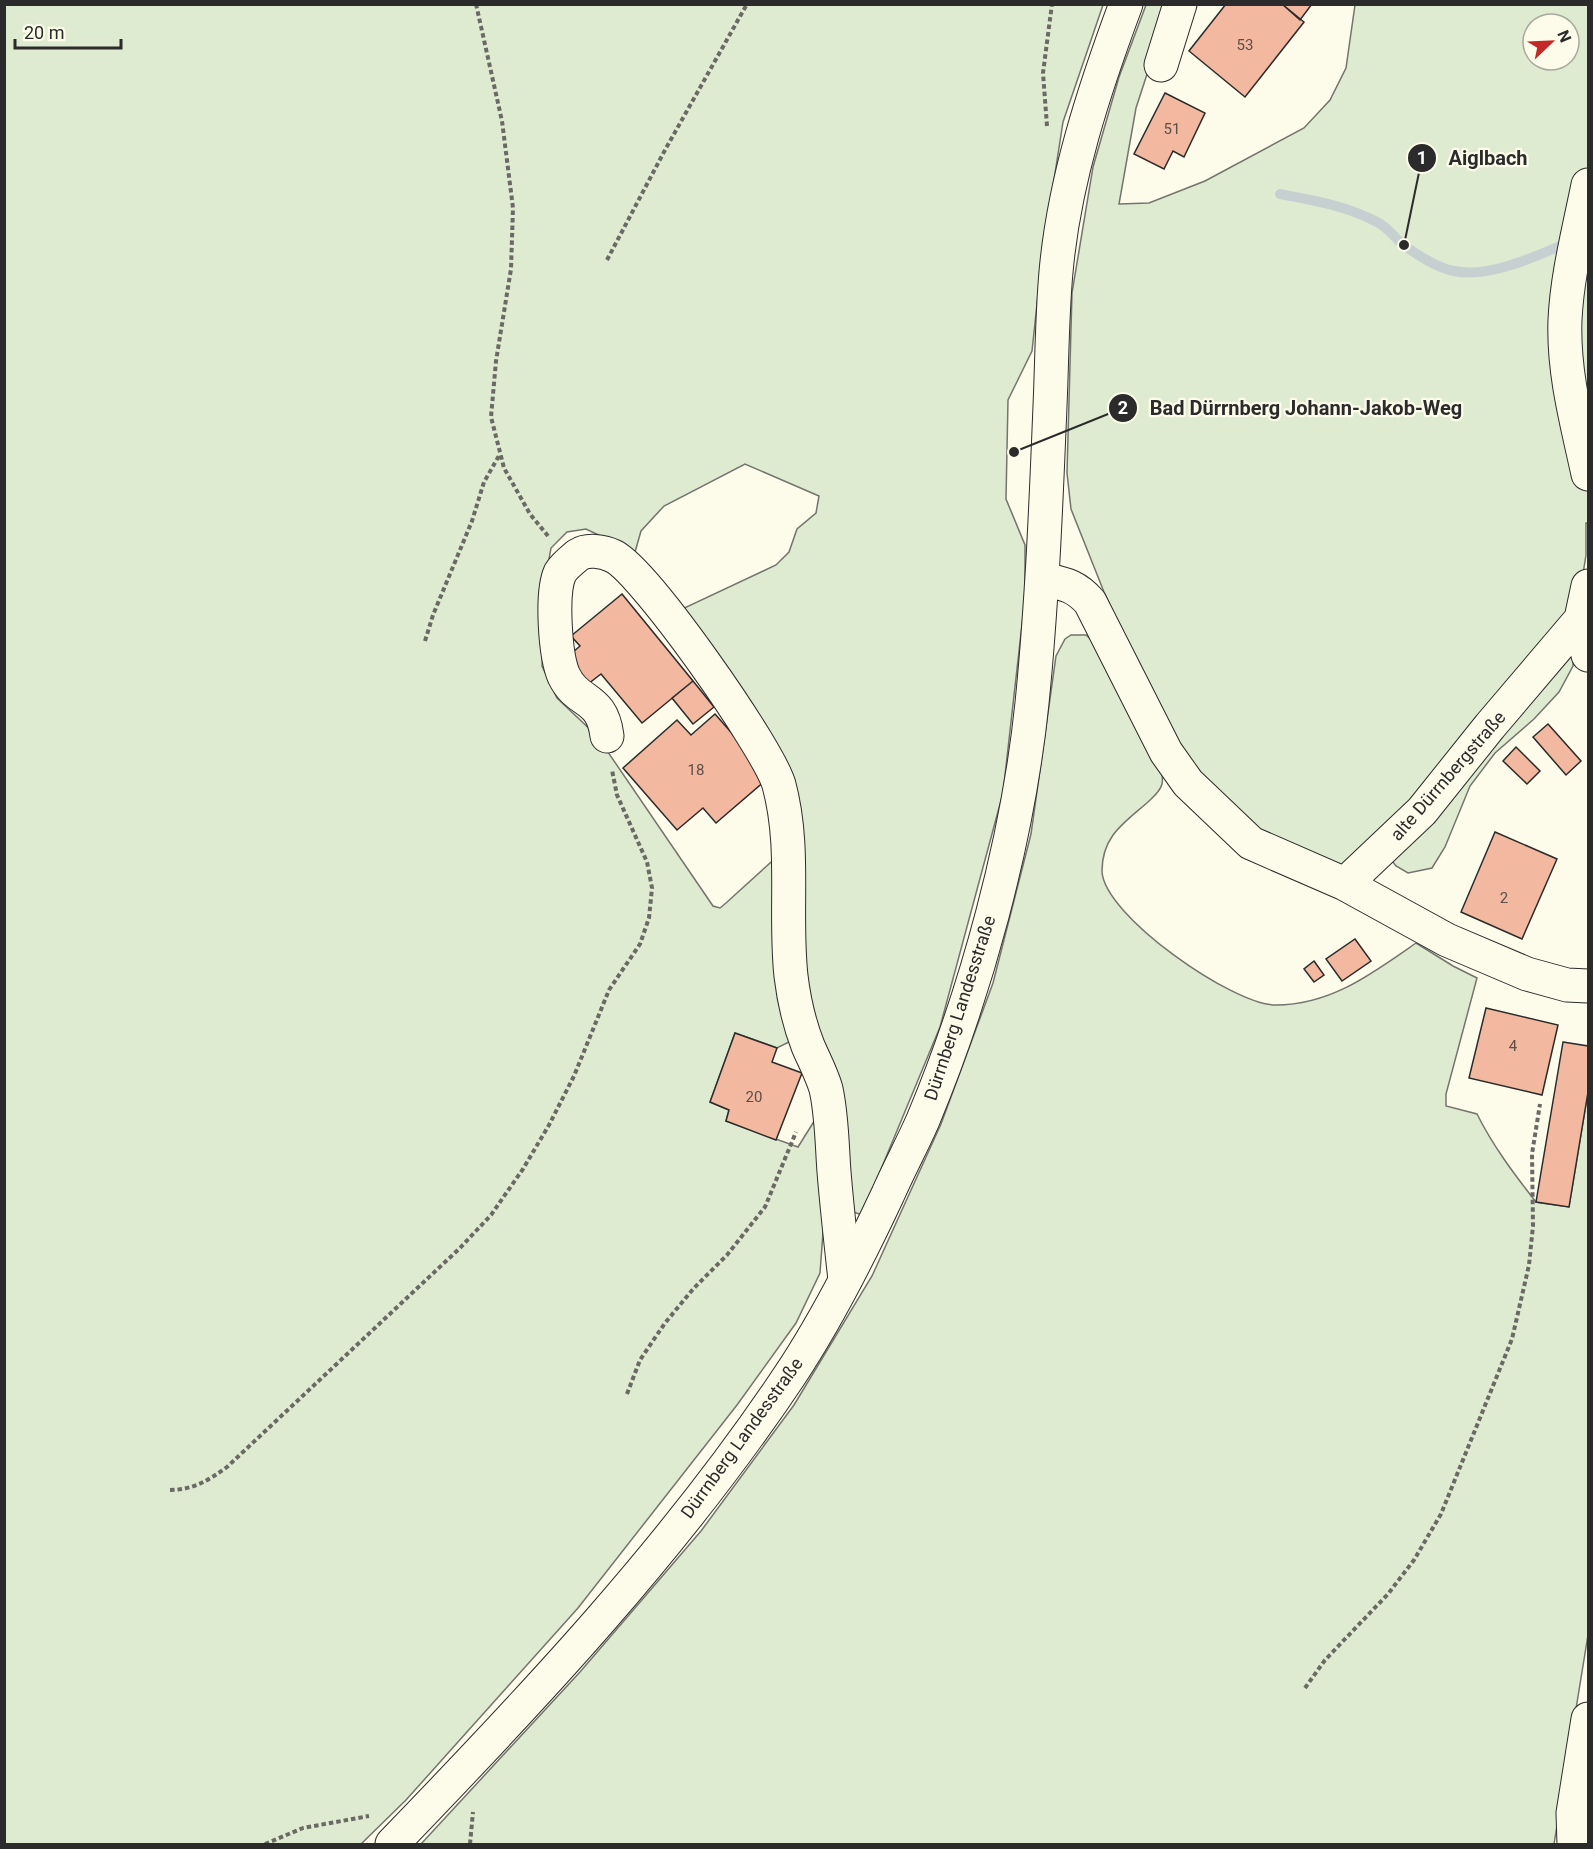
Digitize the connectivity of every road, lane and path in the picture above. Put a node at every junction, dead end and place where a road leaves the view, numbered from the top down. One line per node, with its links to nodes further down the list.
1 (476, 4): 10 (path)
2 (747, 4): 9 (path)
3 (1052, 4): 7 (path)
4 (1126, 4): 7 (main road, Dürrnberg Landesstraße)
5 (1180, 4): 6 (main road)
6 (1161, 65)
7 (1074, 169): 13 (main road, Dürrnberg Landesstraße)
8 (1588, 185): 11 (main road)
9 (608, 260)
10 (500, 454): 12 (path); 16 (path)
11 (1588, 474)
12 (569, 562): 18 (main road); 23 (main road)
13 (1043, 579): 19 (main road); 23 (main road, Dürrnberg Landesstraße)
14 (1588, 586): 15 (main road, alte Dürrnbergstraße)
15 (1581, 619): 17 (main road); 19 (main road, alte Dürrnbergstraße)
16 (425, 641)
17 (1588, 655)
18 (607, 736): 25 (path)
19 (1345, 884): 20 (main road)
20 (1588, 986)
21 (1540, 1104): 26 (path)
22 (798, 1127): 24 (path)
23 (845, 1280): 28 (main road, Dürrnberg Landesstraße)
24 (627, 1394)
25 (170, 1490)
26 (1305, 1688)
27 (1588, 1719): 31 (main road)
28 (426, 1809): 29 (path); 30 (main road, Dürrnberg Landesstraße)
29 (265, 1845)
30 (392, 1845)
31 (1574, 1845)

